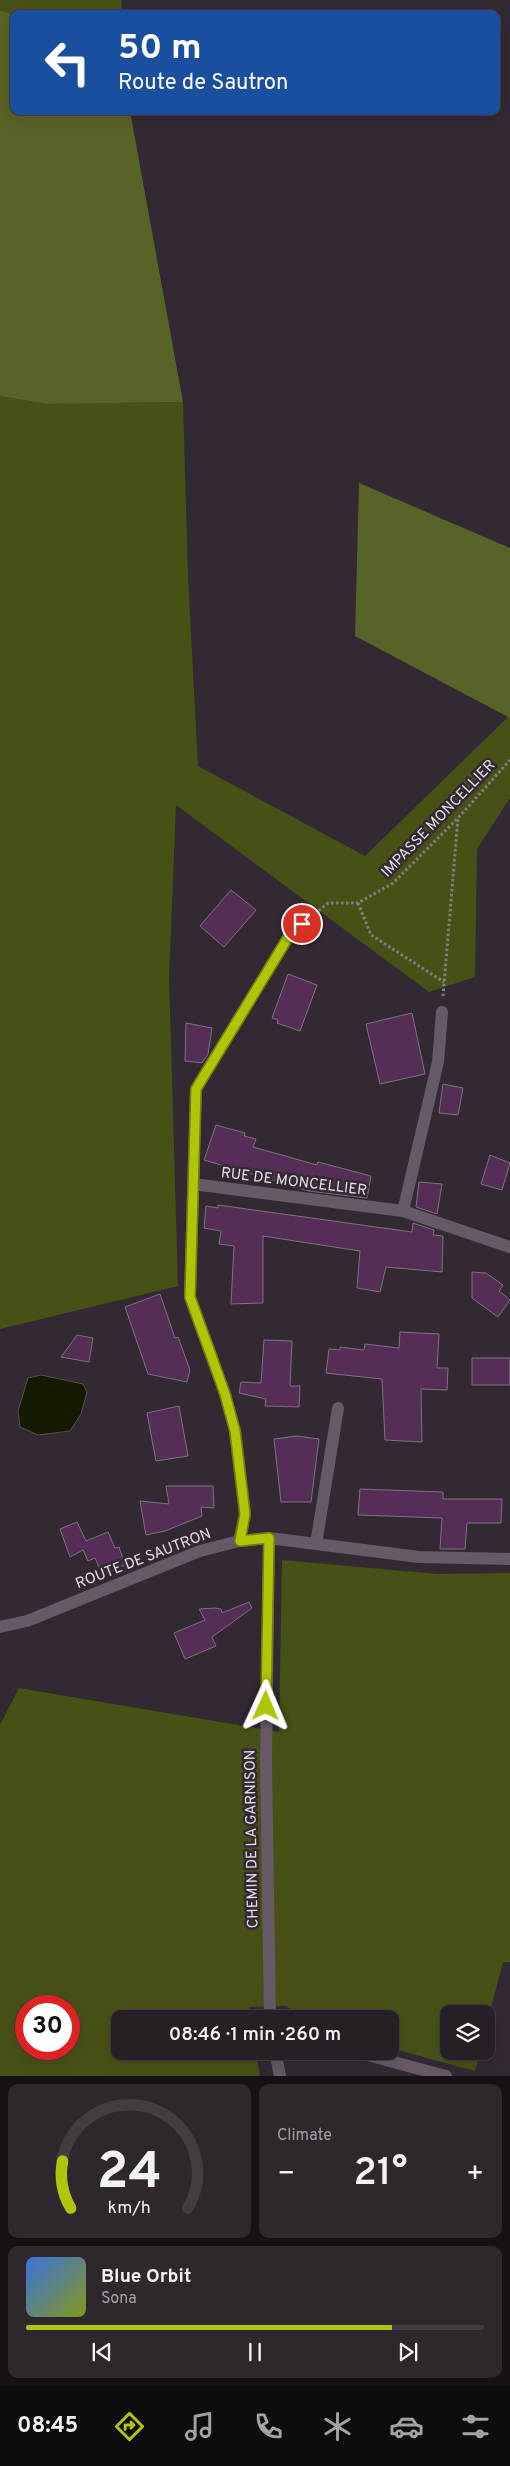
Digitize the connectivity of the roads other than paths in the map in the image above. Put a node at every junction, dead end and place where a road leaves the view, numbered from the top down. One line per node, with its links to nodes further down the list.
1 (302, 924): 3 (street)
2 (442, 1012): 4 (street)
3 (193, 1184): 4 (street, RUE DE MONCELLIER); 8 (street)
4 (403, 1212): 5 (street, RUE DE MONCELLIER)
5 (510, 1247)
6 (338, 1408): 9 (street)
7 (269, 1538): 8 (street, ROUTE DE SAUTRON); 9 (street, ROUTE DE SAUTRON); 12 (street, CHEMIN DE LA GARNISON)
8 (240, 1541): 11 (street, ROUTE DE SAUTRON)
9 (316, 1544): 10 (street, ROUTE DE SAUTRON)
10 (510, 1559)
11 (0, 1627)
12 (270, 2010)
13 (277, 2060): 15 (street)
14 (386, 2060): 16 (street)
15 (280, 2076)
16 (446, 2076)

